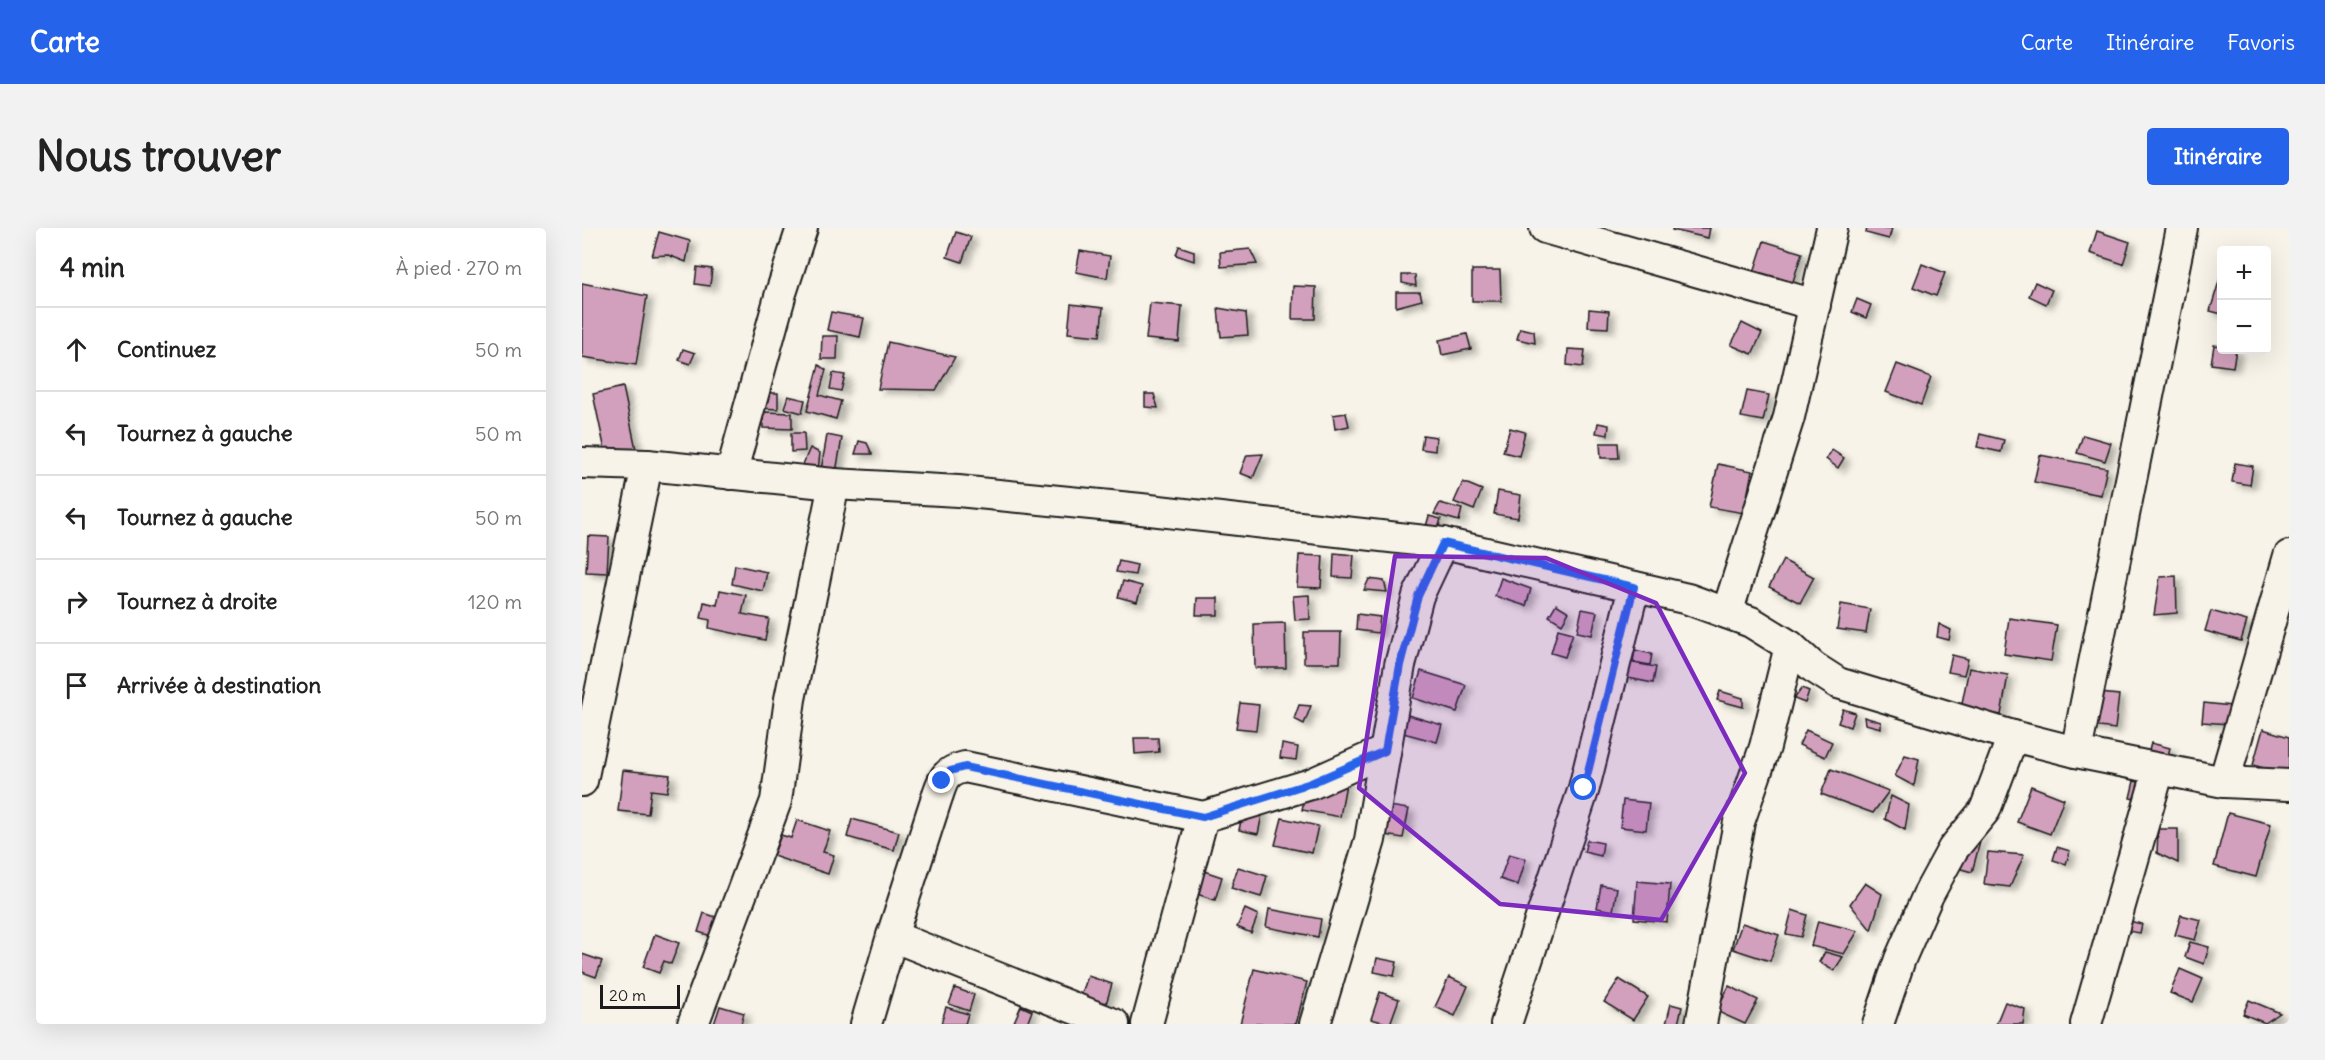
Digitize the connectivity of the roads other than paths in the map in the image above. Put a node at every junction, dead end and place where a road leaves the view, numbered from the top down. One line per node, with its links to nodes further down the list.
1 (802, 228): 8 (street)
2 (1545, 228): 5 (street)
3 (1832, 228): 5 (street)
4 (2182, 228): 17 (street)
5 (1815, 304): 13 (street)
6 (582, 463): 7 (street)
7 (647, 465): 8 (street); 19 (street)
8 (731, 474): 9 (street)
9 (834, 484): 10 (street); 24 (street)
10 (1443, 543): 12 (street); 16 (street)
11 (2289, 556): 20 (street)
12 (1634, 587): 13 (street); 29 (street)
13 (1727, 613): 14 (street)
14 (1790, 646): 15 (street); 30 (street)
15 (2013, 736): 17 (street); 31 (street)
16 (1385, 751): 22 (street); 28 (street)
17 (2076, 753): 18 (street)
18 (2159, 769): 20 (street); 32 (street)
19 (582, 782)
20 (2224, 782): 21 (street)
21 (2289, 785)
22 (1203, 817): 23 (street); 27 (street)
23 (892, 936): 25 (street); 26 (street)
24 (693, 1024)
25 (866, 1024)
26 (1114, 1024)
27 (1147, 1024)
28 (1315, 1024)
29 (1506, 1024)
30 (1701, 1024)
31 (1878, 1024)
32 (2086, 1024)

